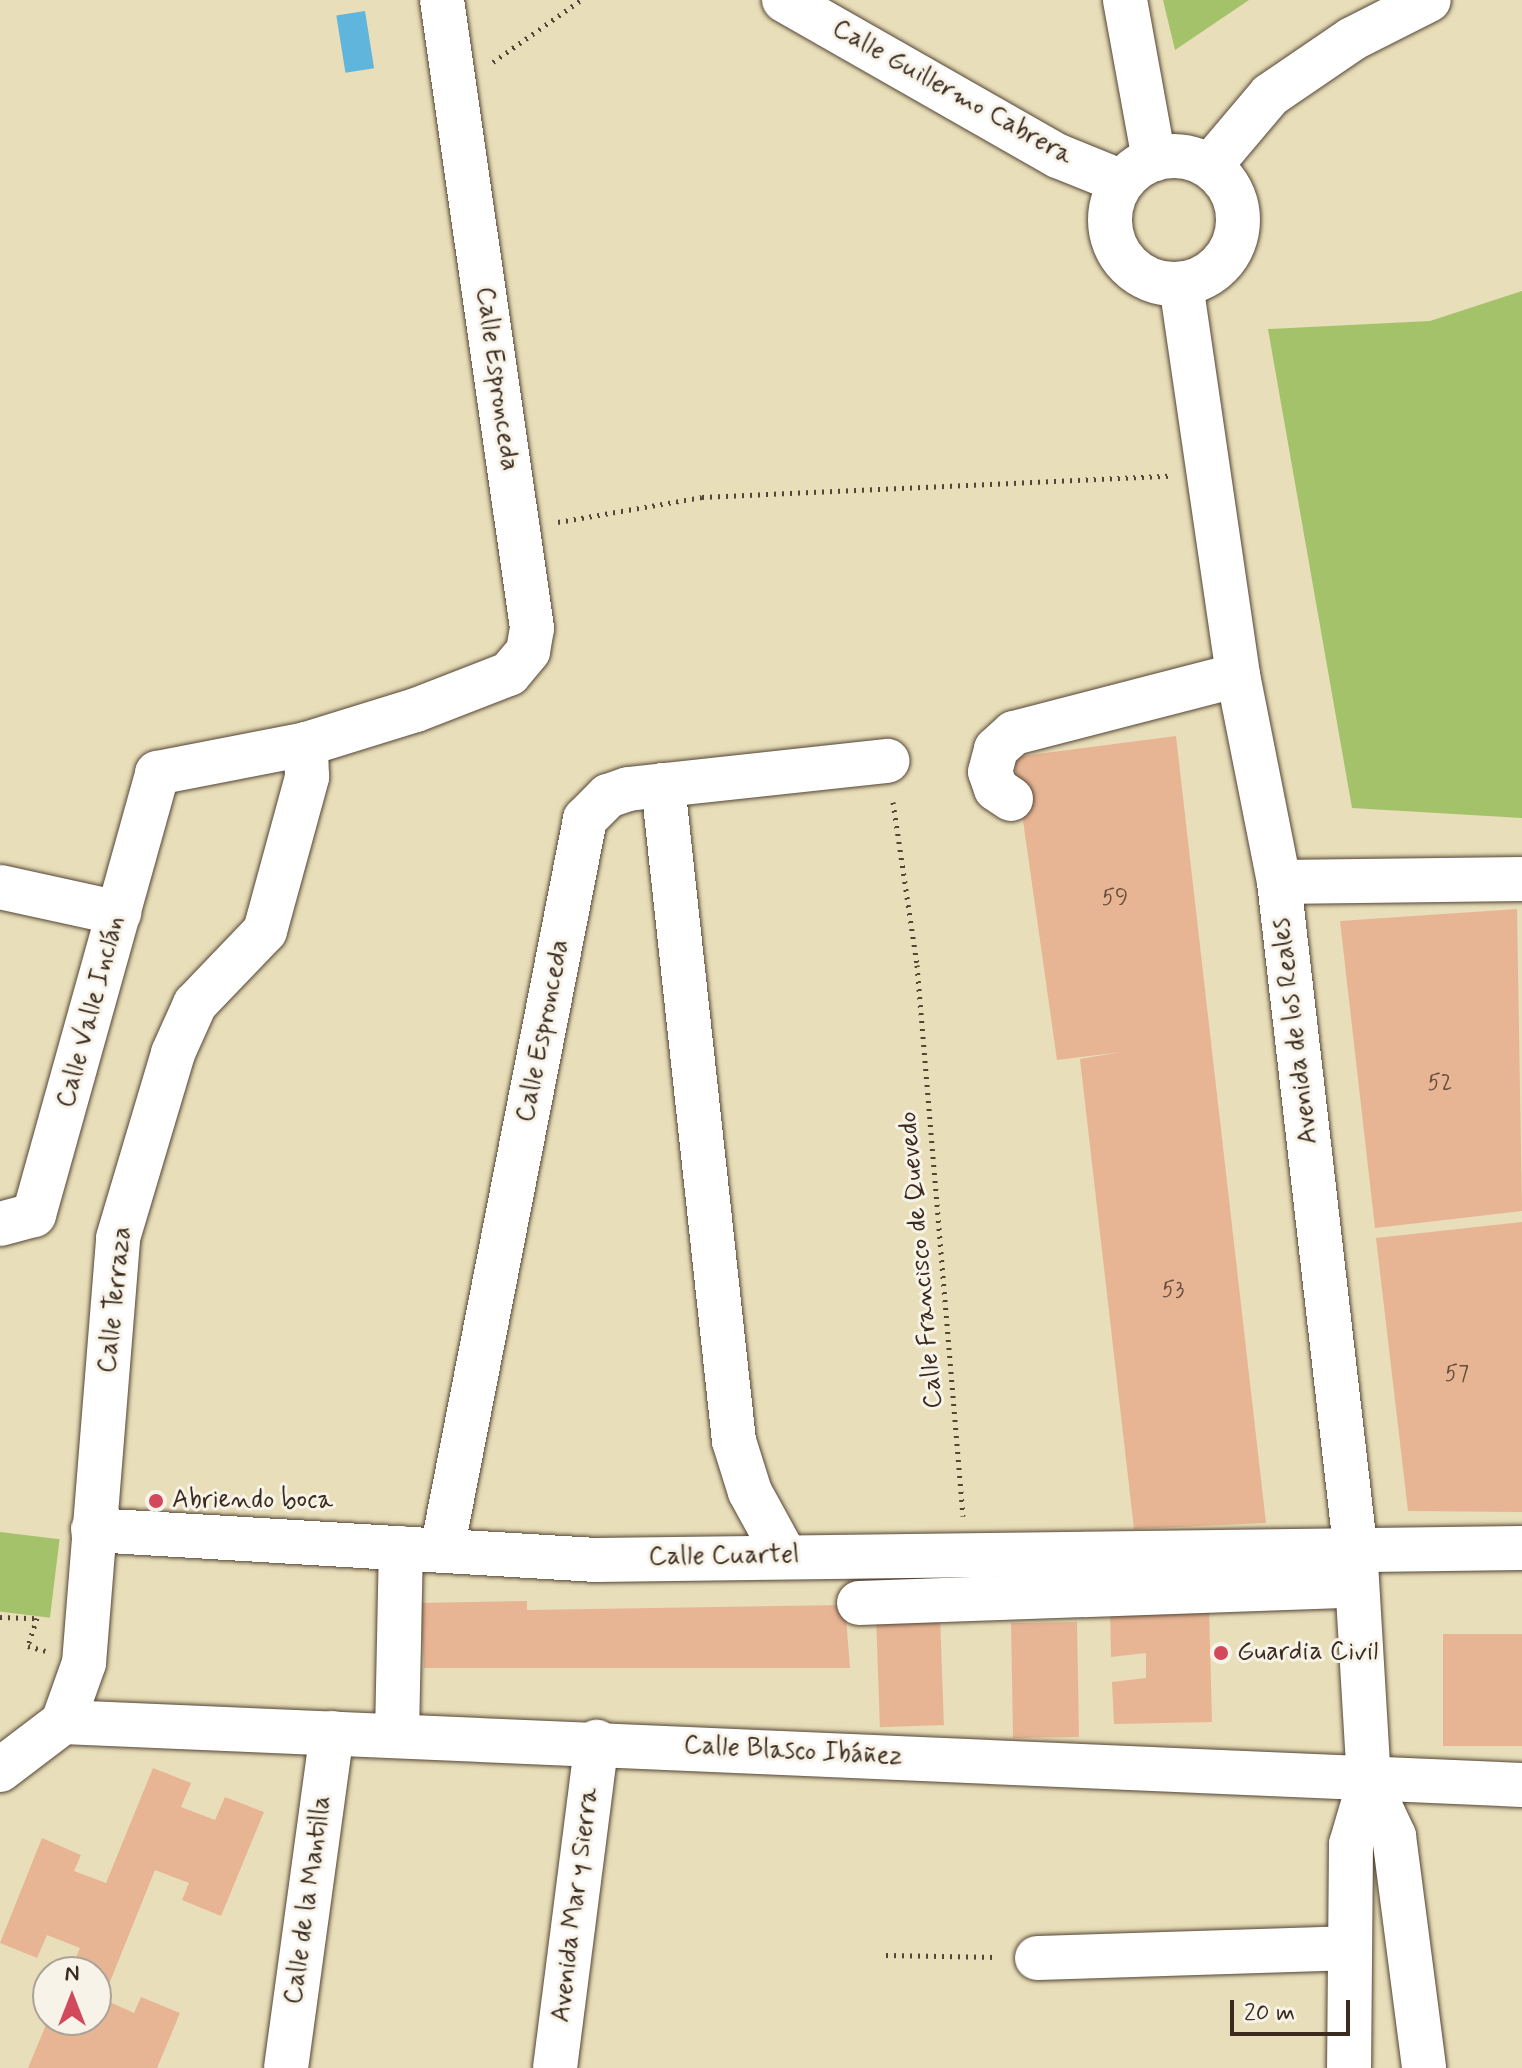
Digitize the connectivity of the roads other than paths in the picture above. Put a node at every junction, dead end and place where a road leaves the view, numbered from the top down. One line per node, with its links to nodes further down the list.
1 (442, 0): 9 (street, Calle Espronceda)
2 (784, 0): 6 (street, Calle Guillermo Cabrera)
3 (1125, 0): 6 (street)
4 (1429, 0): 5 (street)
5 (1210, 166): 6 (street); 7 (street)
6 (1138, 170): 7 (street)
7 (1181, 284): 8 (street, Avenida de los Reales)
8 (1238, 675): 13 (street); 15 (street, Avenida de los Reales)
9 (306, 744): 11 (street, Calle Espronceda); 19 (street, Calle Terraza)
10 (887, 761): 12 (street, Calle Espronceda)
11 (157, 773): 17 (street, Calle Valle Inclán)
12 (663, 785): 21 (street, Calle Espronceda); 22 (street)
13 (1011, 799)
14 (1522, 879): 15 (street)
15 (1279, 882): 23 (street, Avenida de los Reales)
16 (0, 887): 17 (street)
17 (119, 913): 18 (street, Calle Valle Inclán)
18 (0, 1224)
19 (93, 1530): 21 (street, Calle Cuartel); 25 (street, Calle Terraza)
20 (1522, 1548): 23 (street)
21 (422, 1549): 22 (street, Calle Cuartel); 27 (street, Calle Espronceda)
22 (785, 1556): 23 (street, Calle Cuartel)
23 (1356, 1566): 24 (street); 30 (street, Avenida de los Reales)
24 (859, 1603)
25 (63, 1722): 26 (street, Calle Blasco Ibáñez); 29 (street)
26 (332, 1733): 27 (street, Calle Blasco Ibáñez); 34 (street, Calle de la Mantilla)
27 (397, 1735): 28 (street, Calle Blasco Ibáñez)
28 (597, 1742): 30 (street, Calle Blasco Ibáñez); 35 (street, Avenida Mar y Sierra)
29 (0, 1770)
30 (1369, 1783): 31 (street, Calle Blasco Ibáñez); 32 (street, Avenida de los Reales); 37 (street, Avenida de los Reales)
31 (1522, 1785)
32 (1348, 1948): 33 (street); 36 (street, Avenida de los Reales)
33 (1037, 1958)
34 (286, 2068)
35 (555, 2068)
36 (1349, 2068)
37 (1424, 2068)

